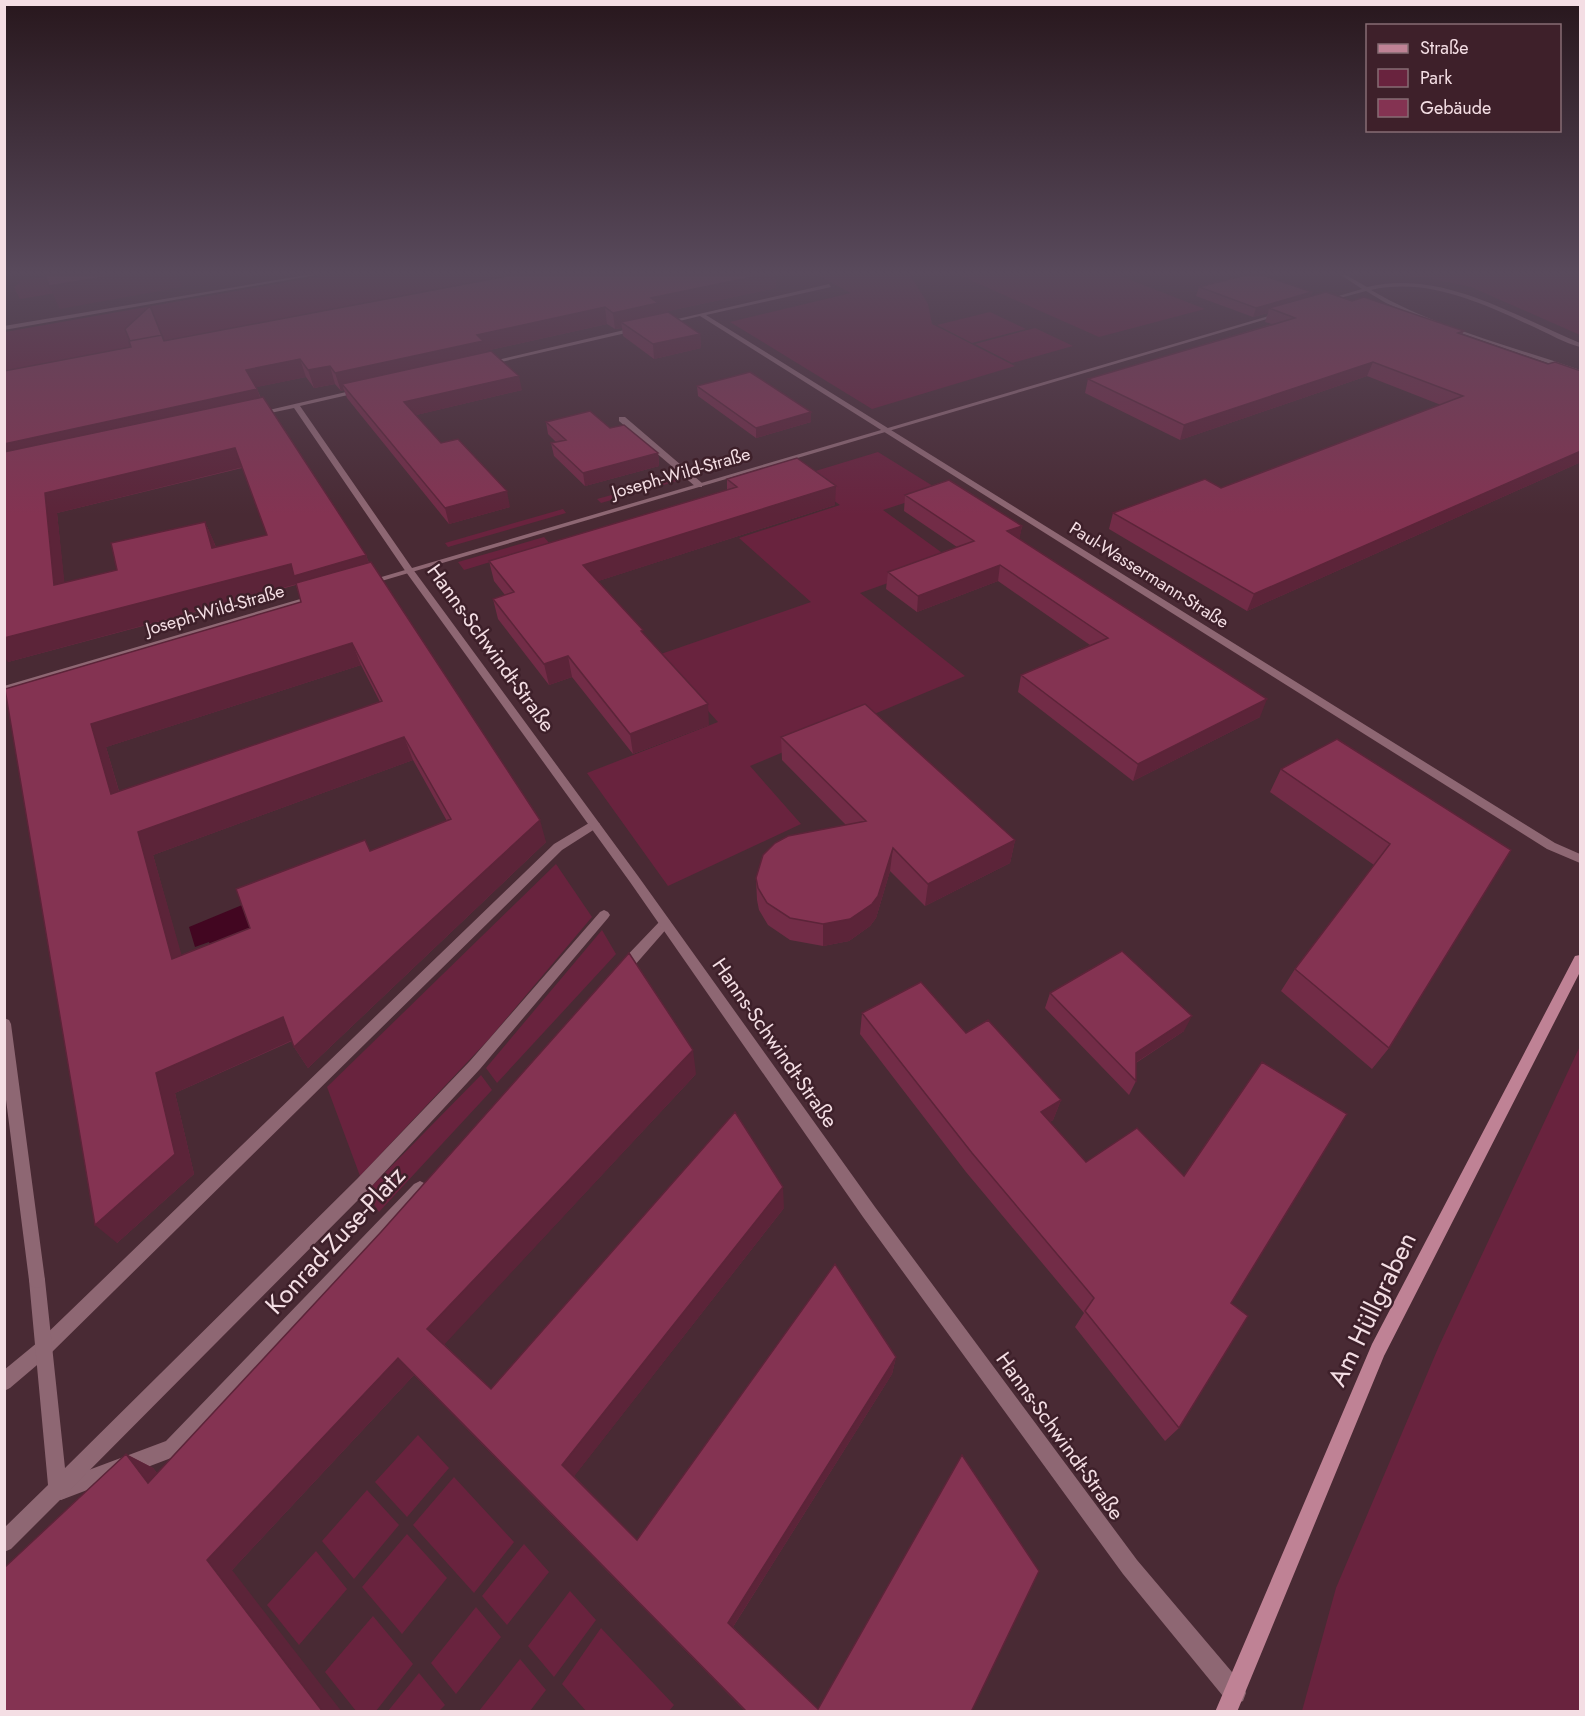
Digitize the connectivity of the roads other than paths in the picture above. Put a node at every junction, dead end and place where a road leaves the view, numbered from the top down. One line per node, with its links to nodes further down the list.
1 (522, 355): 5 (street)
2 (766, 355): 11 (street, Paul-Wassermann-Straße)
3 (1141, 355): 11 (street, Joseph-Wild-Straße)
4 (1531, 355): 6 (street)
5 (482, 364)
6 (1581, 372)
7 (368, 390): 8 (street)
8 (296, 406): 9 (street); 13 (street, Hanns-Schwindt-Straße)
9 (247, 417)
10 (622, 419): 12 (street)
11 (886, 430): 12 (street, Joseph-Wild-Straße); 18 (street, Paul-Wassermann-Straße)
12 (699, 485): 13 (street, Joseph-Wild-Straße)
13 (409, 570): 14 (street, Joseph-Wild-Straße); 17 (street, Hanns-Schwindt-Straße)
14 (357, 585)
15 (324, 595): 16 (street, Joseph-Wild-Straße)
16 (4, 689)
17 (594, 824): 20 (street, Hanns-Schwindt-Straße); 25 (street)
18 (1581, 860)
19 (604, 915): 27 (street, Konrad-Zuse-Platz)
20 (665, 924): 22 (street); 29 (street, Hanns-Schwindt-Straße)
21 (1581, 960): 29 (main road, Am Hüllgraben)
22 (608, 985)
23 (4, 1024): 25 (street)
24 (431, 1176): 27 (street, Konrad-Zuse-Platz)
25 (44, 1348): 26 (street); 27 (street)
26 (4, 1382)
27 (58, 1491): 28 (street, Konrad-Zuse-Platz)
28 (4, 1542)
29 (1231, 1705)

